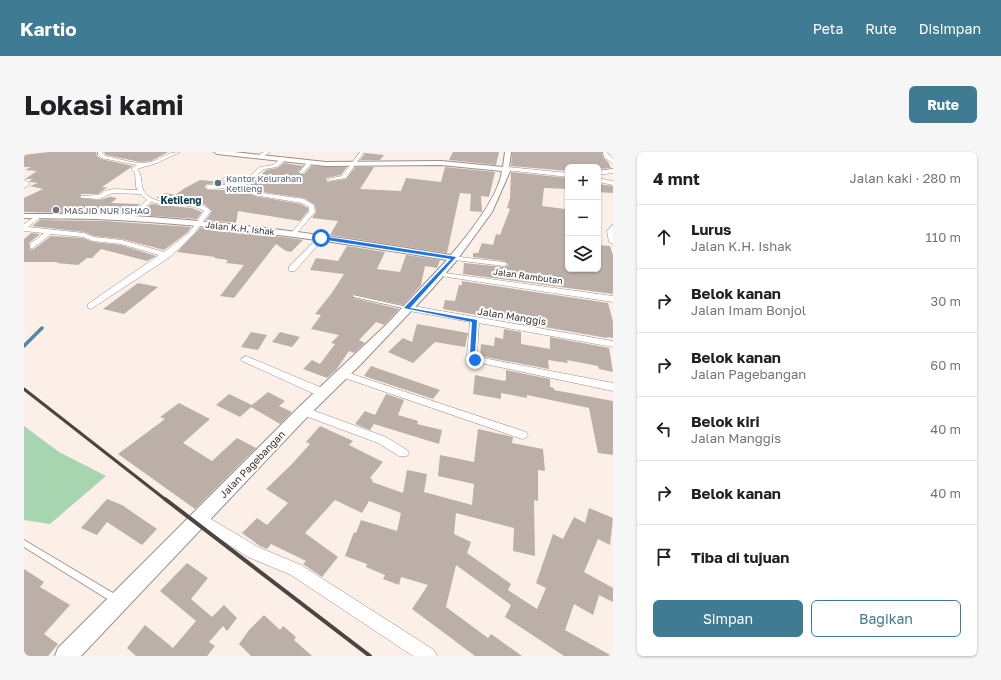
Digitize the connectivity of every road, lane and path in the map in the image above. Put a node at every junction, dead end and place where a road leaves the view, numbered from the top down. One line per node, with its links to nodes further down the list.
1 (100, 152): 13 (street)
2 (178, 152): 13 (street)
3 (217, 152): 8 (street)
4 (268, 152): 9 (street)
5 (362, 152): 14 (street)
6 (508, 152): 15 (street)
7 (605, 152): 12 (street)
8 (234, 153): 9 (street)
9 (259, 157): 10 (street)
10 (282, 160): 11 (street); 22 (street)
11 (310, 162): 14 (street); 17 (street)
12 (613, 162)
13 (144, 164): 26 (street)
14 (352, 164): 15 (street); 21 (street)
15 (508, 169): 19 (street); 42 (street, Jalan Pagebangan)
16 (613, 171): 18 (street)
17 (301, 172)
18 (601, 173)
19 (565, 175)
20 (224, 180): 22 (street)
21 (329, 180)
22 (241, 181): 25 (street)
23 (601, 181): 24 (street)
24 (613, 183)
25 (208, 187)
26 (142, 192): 28 (street); 29 (street)
27 (256, 194): 37 (street)
28 (82, 197)
29 (150, 200): 32 (street); 33 (street)
30 (24, 216): 31 (street, Jalan K.H. Ishak)
31 (39, 216): 32 (street, Jalan K.H. Ishak); 35 (street)
32 (129, 218): 33 (street, Jalan K.H. Ishak)
33 (199, 224): 37 (street, Jalan K.H. Ishak); 41 (street)
34 (613, 227): 39 (street)
35 (24, 228): 36 (street)
36 (49, 232): 40 (street); 41 (street)
37 (293, 234): 38 (street, Jalan K.H. Ishak)
38 (321, 238): 42 (street, Jalan K.H. Ishak); 44 (street)
39 (613, 242)
40 (33, 246)
41 (167, 254): 48 (street)
42 (454, 258): 43 (street); 45 (street, Jalan Pagebangan)
43 (504, 264)
44 (292, 269)
45 (441, 274): 47 (street, Jalan Rambutan); 49 (street, Jalan Pagebangan)
46 (354, 296): 49 (lane)
47 (613, 299)
48 (91, 306)
49 (407, 308): 50 (street, Jalan Manggis); 53 (street, Jalan Pagebangan)
50 (475, 321): 51 (street, Jalan Manggis); 54 (street)
51 (613, 344)
52 (246, 359): 55 (street)
53 (343, 374): 55 (street, Jalan Pagebangan); 57 (street)
54 (613, 387)
55 (323, 393): 56 (street, Jalan Pagebangan)
56 (304, 411): 58 (street); 59 (street, Jalan Pagebangan)
57 (522, 435)
58 (403, 453)
59 (199, 518): 61 (street, Jalan Pagebangan); 63 (street)
60 (24, 543): 61 (lane)
61 (118, 602): 62 (street, Jalan Pagebangan)
62 (66, 656)
63 (428, 656)

